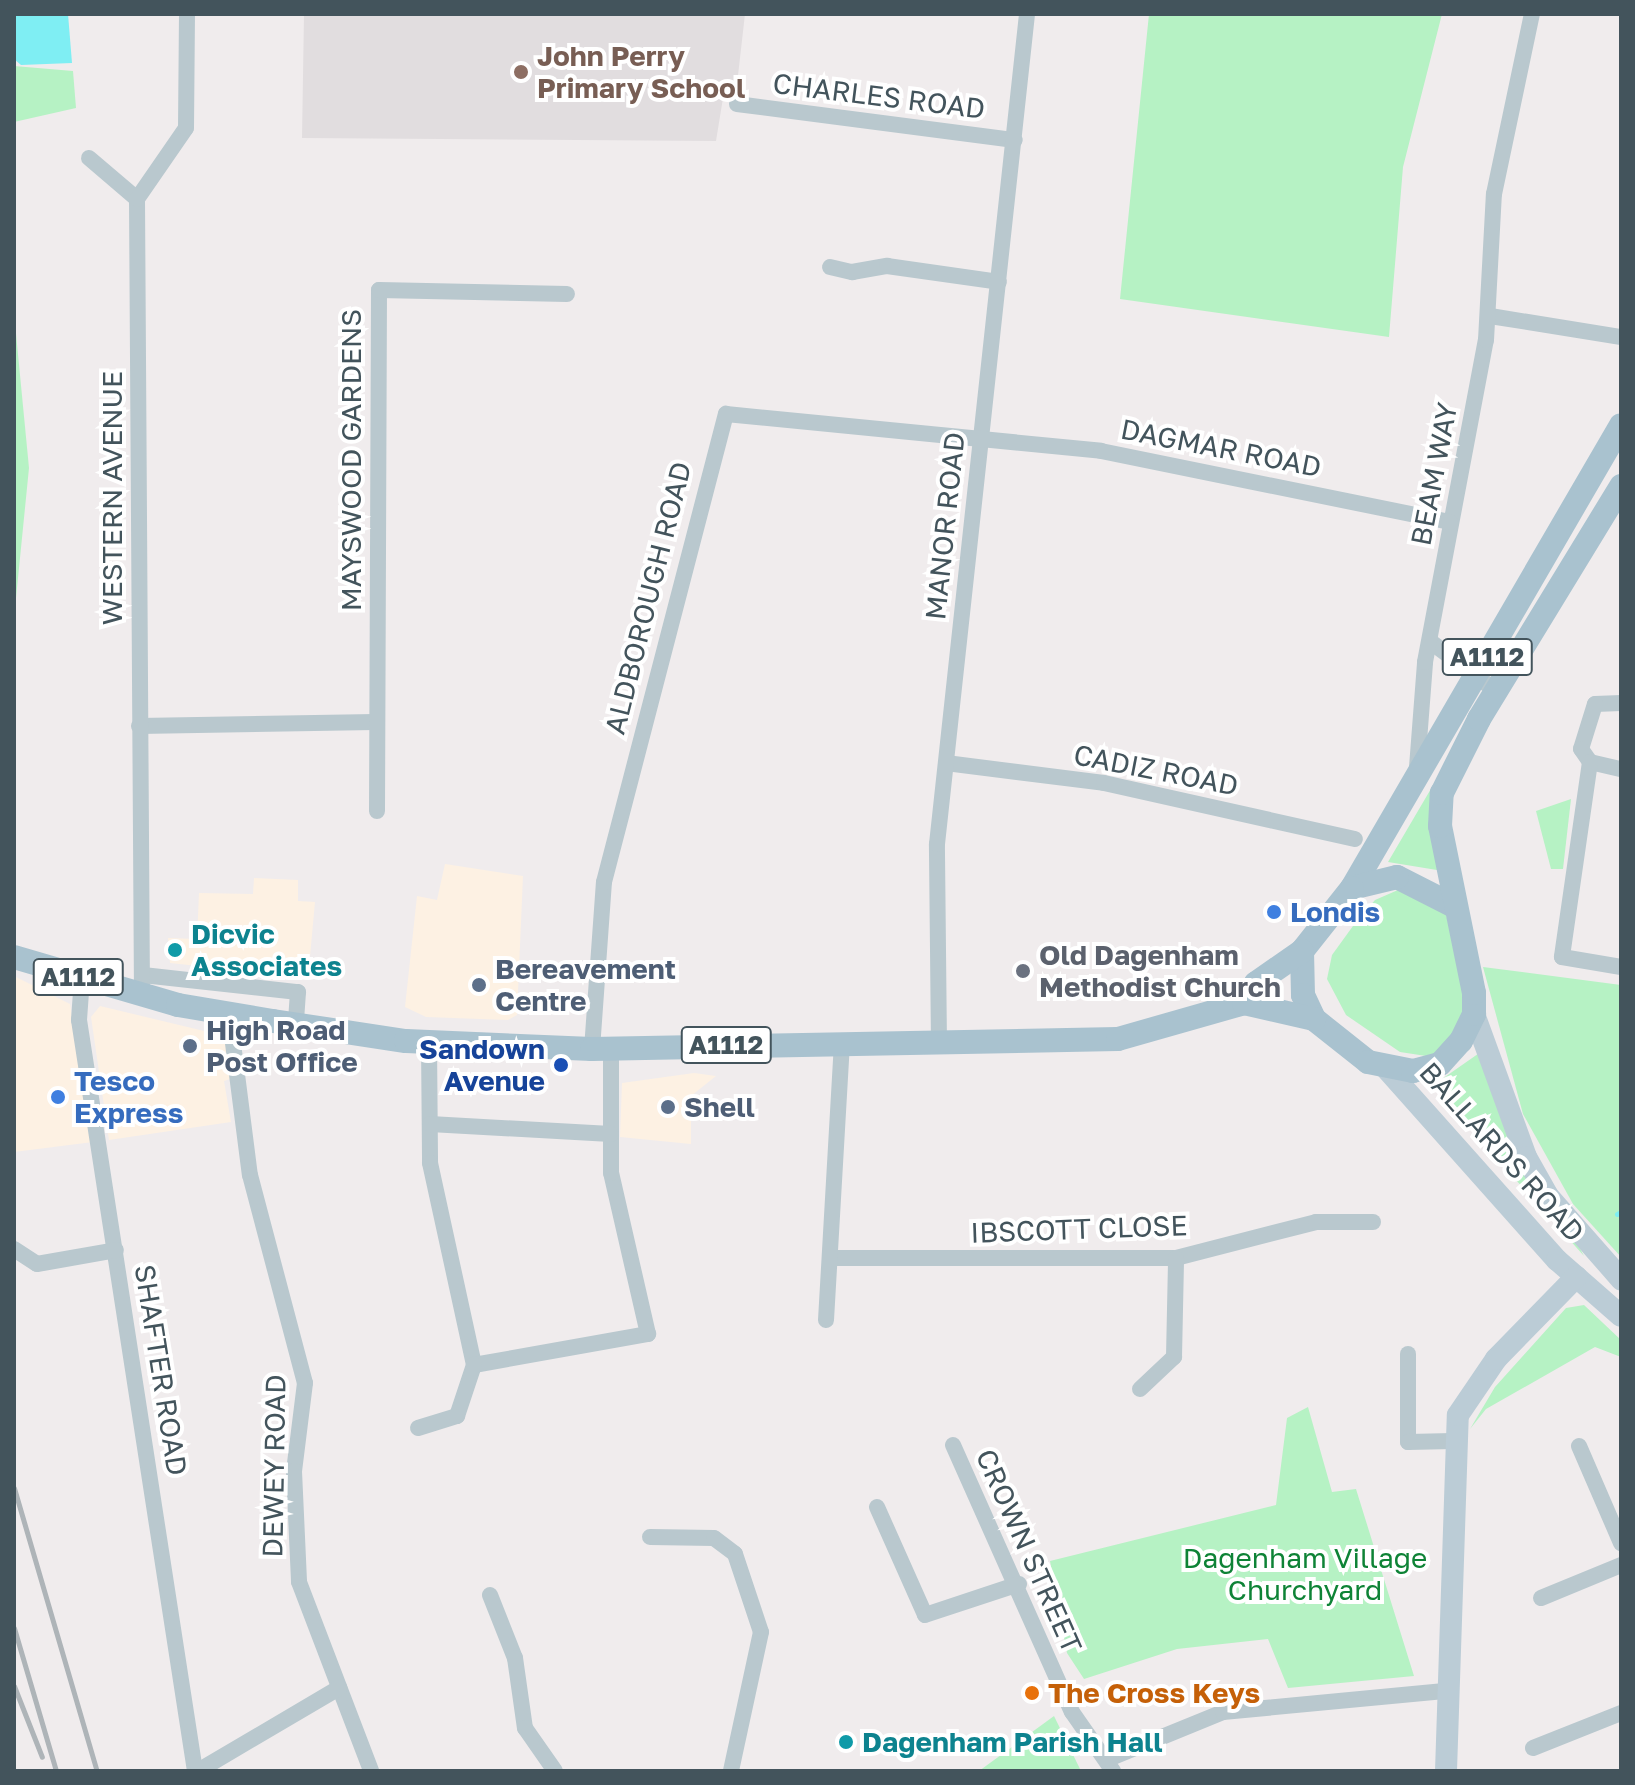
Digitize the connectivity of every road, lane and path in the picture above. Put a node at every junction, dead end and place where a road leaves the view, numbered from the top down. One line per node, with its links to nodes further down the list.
1 (187, 14): 7 (street)
2 (1027, 14): 5 (street, MANOR ROAD)
3 (1532, 14): 11 (street, BEAM WAY)
4 (737, 104): 5 (street, CHARLES ROAD)
5 (1015, 140): 9 (street, MANOR ROAD)
6 (89, 158): 7 (street)
7 (137, 199): 22 (street, WESTERN AVENUE)
8 (830, 267): 9 (street)
9 (999, 282): 14 (street, MANOR ROAD)
10 (567, 294): 21 (street, MAYSWOOD GARDENS)
11 (1490, 316): 12 (street); 16 (street, BEAM WAY)
12 (1621, 337)
13 (1621, 425): 18 (main road, A1112)
14 (979, 437): 16 (street, DAGMAR ROAD); 24 (street, MANOR ROAD); 44 (street, ALDBOROUGH ROAD)
15 (1621, 486): 19 (main road, A1112)
16 (1450, 522): 17 (street, BEAM WAY)
17 (1431, 642): 18 (street); 25 (street, BEAM WAY)
18 (1478, 672): 19 (street); 25 (main road, A1112)
19 (1496, 691): 30 (main road, A1112)
20 (1621, 703): 23 (street)
21 (375, 722): 22 (street); 27 (street, MAYSWOOD GARDENS)
22 (139, 726): 35 (street, WESTERN AVENUE)
23 (1590, 762): 26 (street); 33 (street)
24 (946, 763): 28 (street, CADIZ ROAD); 43 (street, MANOR ROAD)
25 (1417, 767): 29 (main road, A1112)
26 (1621, 769)
27 (377, 811)
28 (1355, 839)
29 (1352, 888): 30 (main road); 31 (main road, A1112)
30 (1454, 906): 38 (main road, A1112)
31 (1302, 951): 36 (main road, A1112); 39 (main road)
32 (14, 957): 34 (main road, A1112)
33 (1621, 967)
34 (82, 978): 35 (main road, A1112); 51 (street, SHAFTER ROAD)
35 (143, 986): 37 (main road, A1112); 40 (street)
36 (1244, 1003): 39 (main road, A1112); 43 (main road, A1112)
37 (229, 1012): 40 (main road, A1112); 72 (street, DEWEY ROAD)
38 (1474, 1014): 45 (main road, A1112); 49 (main road, BALLARDS ROAD)
39 (1314, 1019): 45 (main road, A1112)
40 (296, 1024): 41 (main road, A1112)
41 (429, 1043): 44 (main road, A1112); 46 (street)
42 (842, 1045): 43 (main road, A1112); 44 (main road, A1112); 52 (street)
43 (939, 1045)
44 (602, 1049): 47 (street)
45 (1384, 1066): 54 (main road, BALLARDS ROAD)
46 (430, 1124): 47 (street); 59 (street)
47 (611, 1134): 59 (street)
48 (1373, 1222): 53 (street, IBSCOTT CLOSE)
49 (1574, 1227): 54 (main road, BALLARDS ROAD); 55 (main road, BALLARDS ROAD)
50 (14, 1249): 51 (street)
51 (116, 1250): 77 (street, SHAFTER ROAD)
52 (830, 1258): 53 (street, IBSCOTT CLOSE); 57 (street)
53 (1176, 1258): 60 (street)
54 (1576, 1277): 56 (main road, BALLARDS ROAD); 62 (main road)
55 (1621, 1279)
56 (1621, 1316)
57 (826, 1320)
58 (1408, 1354): 62 (street)
59 (474, 1365): 61 (street)
60 (1140, 1389)
61 (418, 1428)
62 (1453, 1441): 73 (main road)
63 (953, 1445): 69 (street, CROWN STREET)
64 (1579, 1446): 67 (street)
65 (877, 1507): 69 (street)
66 (650, 1537): 80 (street)
67 (1621, 1543)
68 (1621, 1565): 71 (street)
69 (1019, 1584): 76 (street, CROWN STREET)
70 (490, 1595): 79 (street)
71 (1541, 1598)
72 (339, 1688): 77 (street); 78 (street, DEWEY ROAD)
73 (1447, 1691): 76 (street); 81 (main road)
74 (1621, 1713): 75 (street)
75 (1533, 1748)
76 (1110, 1765)
77 (196, 1771)
78 (371, 1771)
79 (555, 1771)
80 (731, 1771)
81 (1446, 1771)

